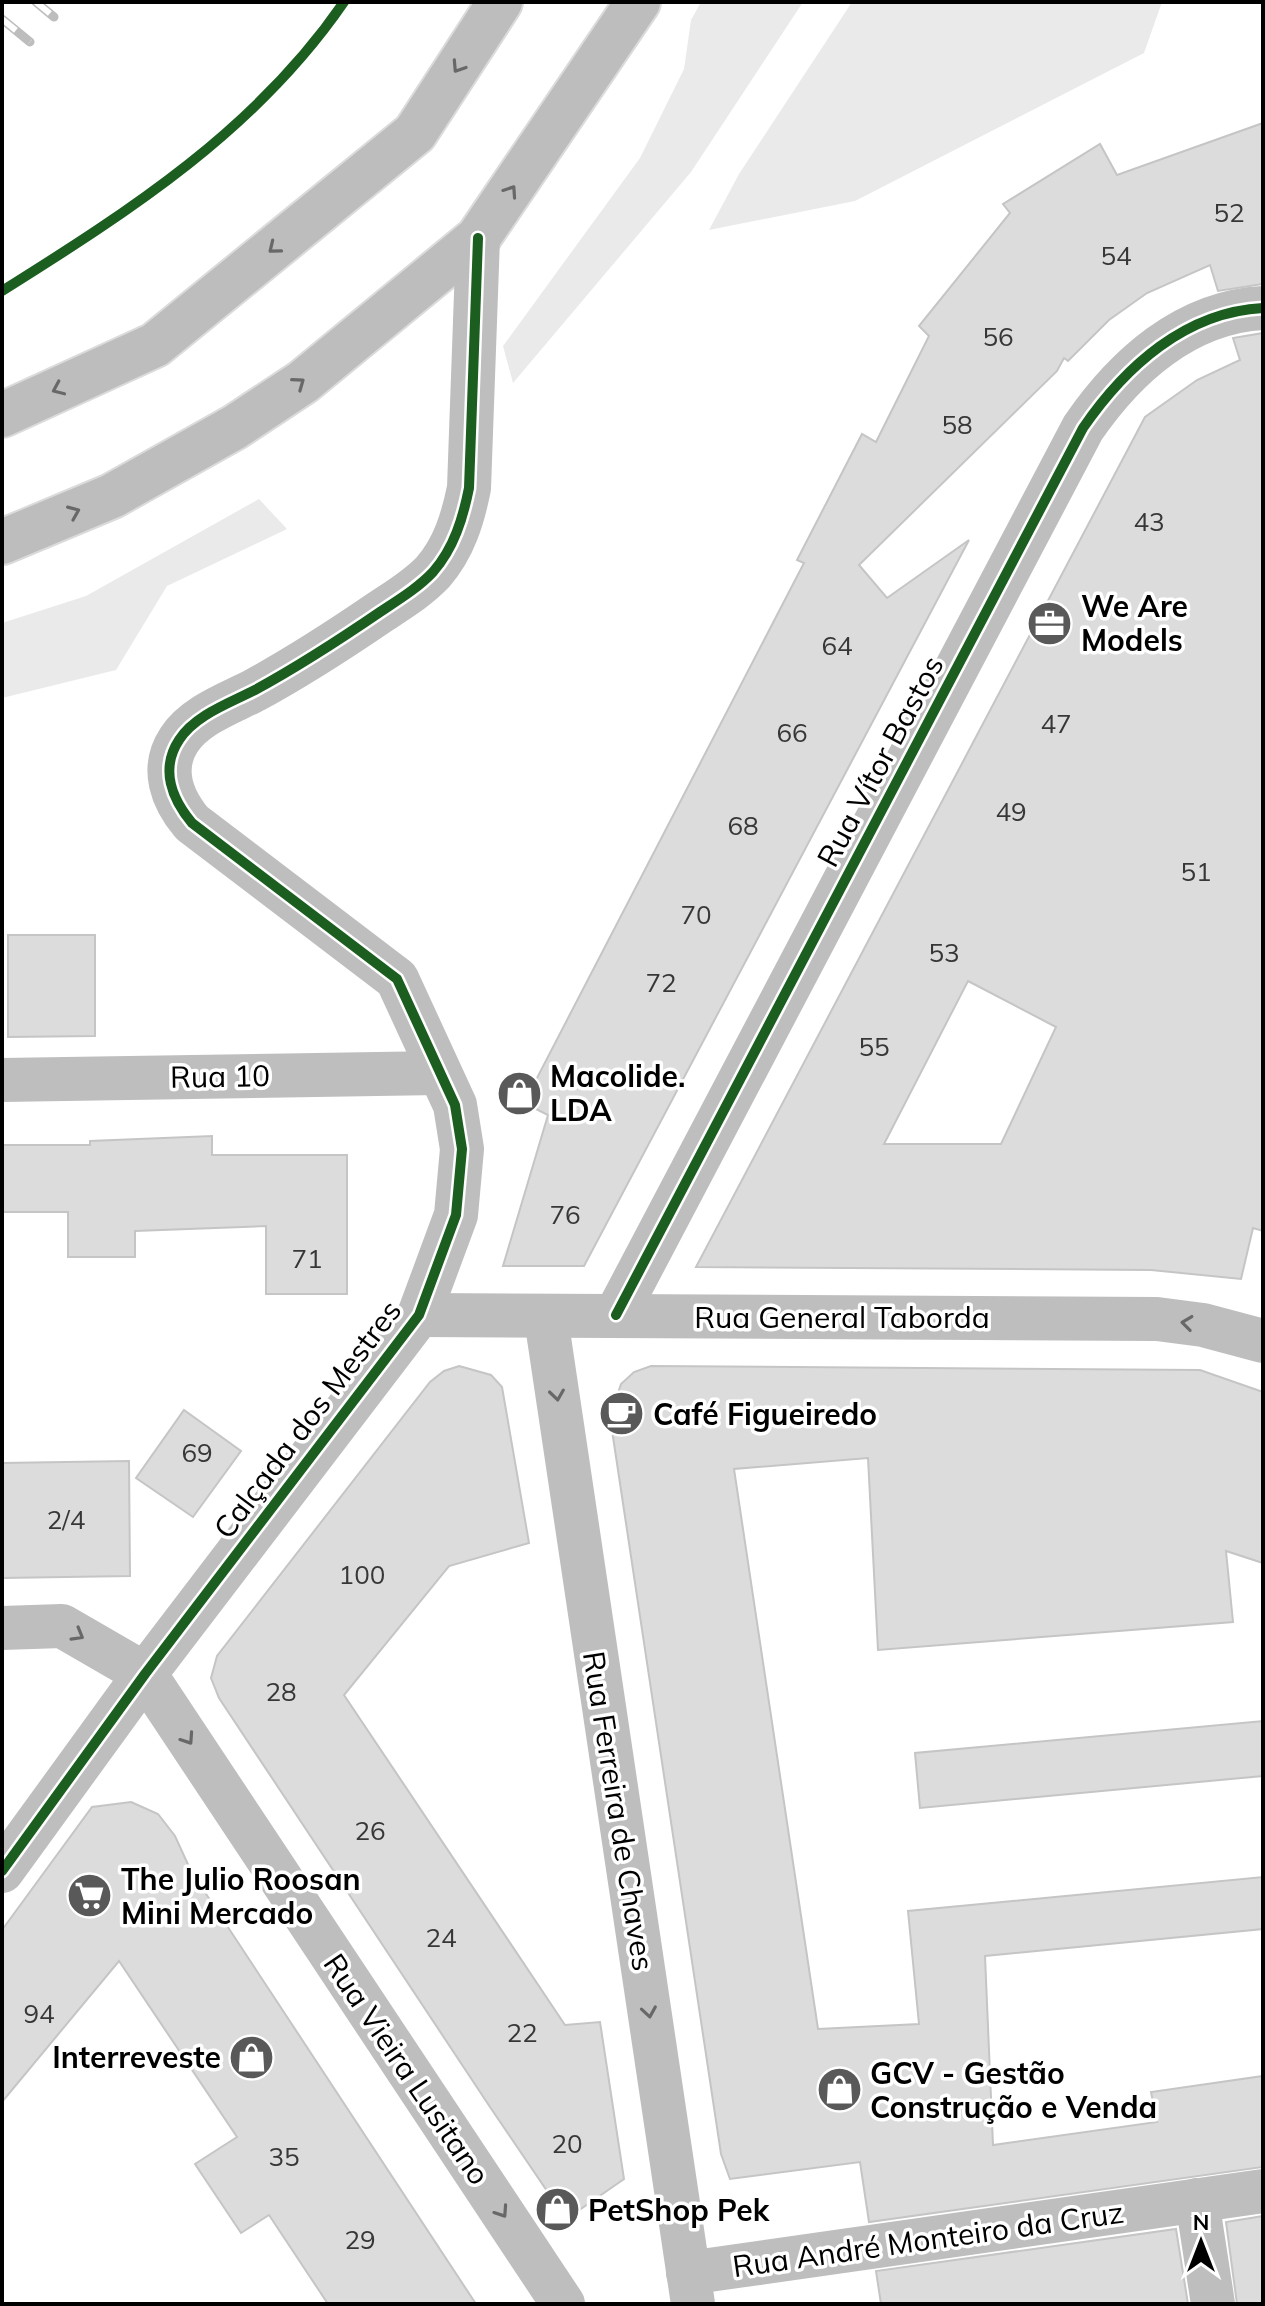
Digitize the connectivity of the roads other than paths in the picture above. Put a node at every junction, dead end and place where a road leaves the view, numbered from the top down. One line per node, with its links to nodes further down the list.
1 (500, 2): 5 (main road, one-way to 5)
2 (638, 2): 3 (main road, one-way to 2)
3 (478, 238): 6 (main road, one-way to 3); 7 (street, Calçada dos Mestres)
4 (1263, 308): 10 (street, Rua Vítor Bastos)
5 (2, 415)
6 (2, 542)
7 (439, 1073): 8 (street, Rua 10); 9 (street, Calçada dos Mestres)
8 (2, 1080)
9 (419, 1315): 11 (street, Rua General Taborda); 14 (street, Calçada dos Mestres)
10 (616, 1315): 11 (street, Rua General Taborda); 12 (street, Rua General Taborda, one-way to 10)
11 (546, 1318): 18 (street, Rua Ferreira de Chaves, one-way to 18)
12 (1263, 1341)
13 (2, 1628): 14 (street, one-way to 14)
14 (145, 1674): 15 (street, Calçada dos Mestres); 19 (street, Rua Vieira Lusitano, one-way to 19)
15 (2, 1871)
16 (1263, 2191): 17 (street, Rua André Monteiro da Cruz)
17 (1197, 2200): 18 (street, Rua André Monteiro da Cruz); 20 (street)
18 (690, 2288)
19 (563, 2304)
20 (1213, 2304)

